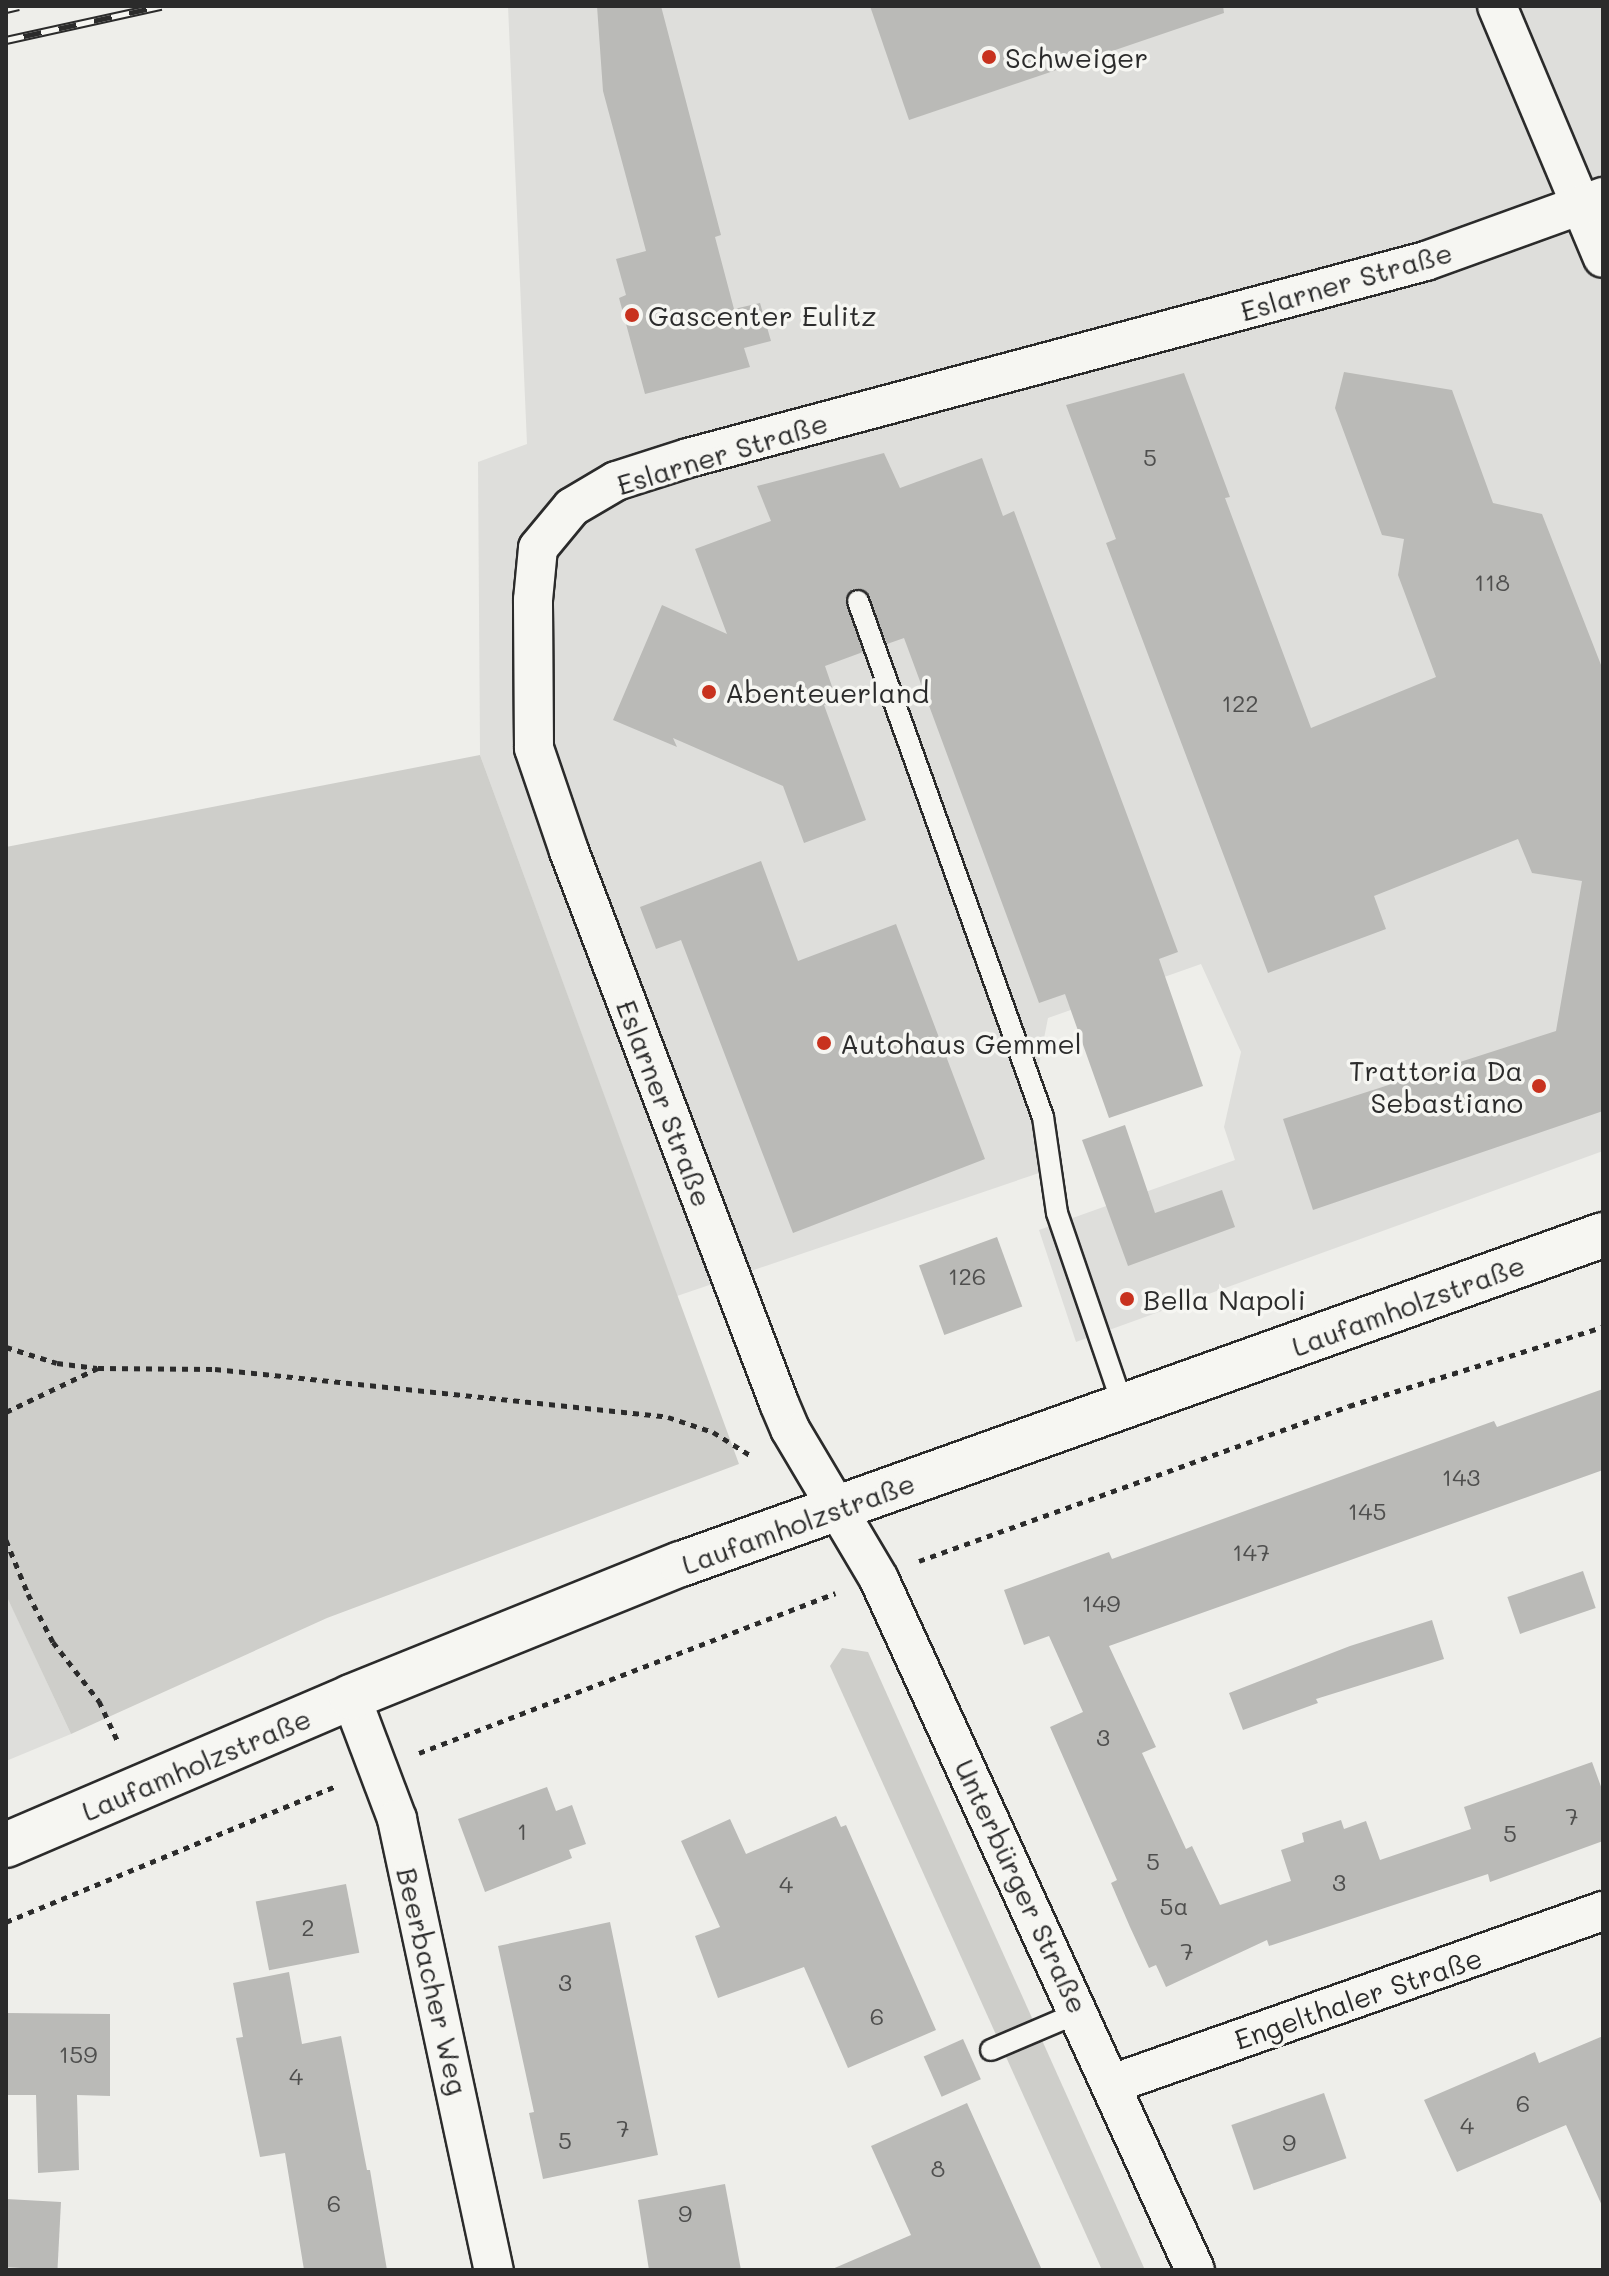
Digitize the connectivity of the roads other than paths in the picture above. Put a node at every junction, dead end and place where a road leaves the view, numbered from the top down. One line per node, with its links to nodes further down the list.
1 (1497, 6): 2 (street)
2 (1593, 201): 3 (street); 7 (street, Eslarner Straße)
3 (1603, 258)
4 (858, 601): 6 (lane)
5 (1603, 1235): 6 (main road, Laufamholzstraße)
6 (1123, 1406): 7 (main road, Laufamholzstraße)
7 (835, 1508): 8 (main road, Laufamholzstraße); 11 (street, Unterbürger Straße)
8 (351, 1697): 9 (main road, Laufamholzstraße); 14 (street, Beerbacher Weg)
9 (6, 1845)
10 (1603, 1911): 13 (street, Engelthaler Straße)
11 (1080, 2012): 12 (lane); 13 (street, Unterbürger Straße)
12 (991, 2050)
13 (1112, 2084): 15 (street, Unterbürger Straße)
14 (494, 2270)
15 (1195, 2270)

